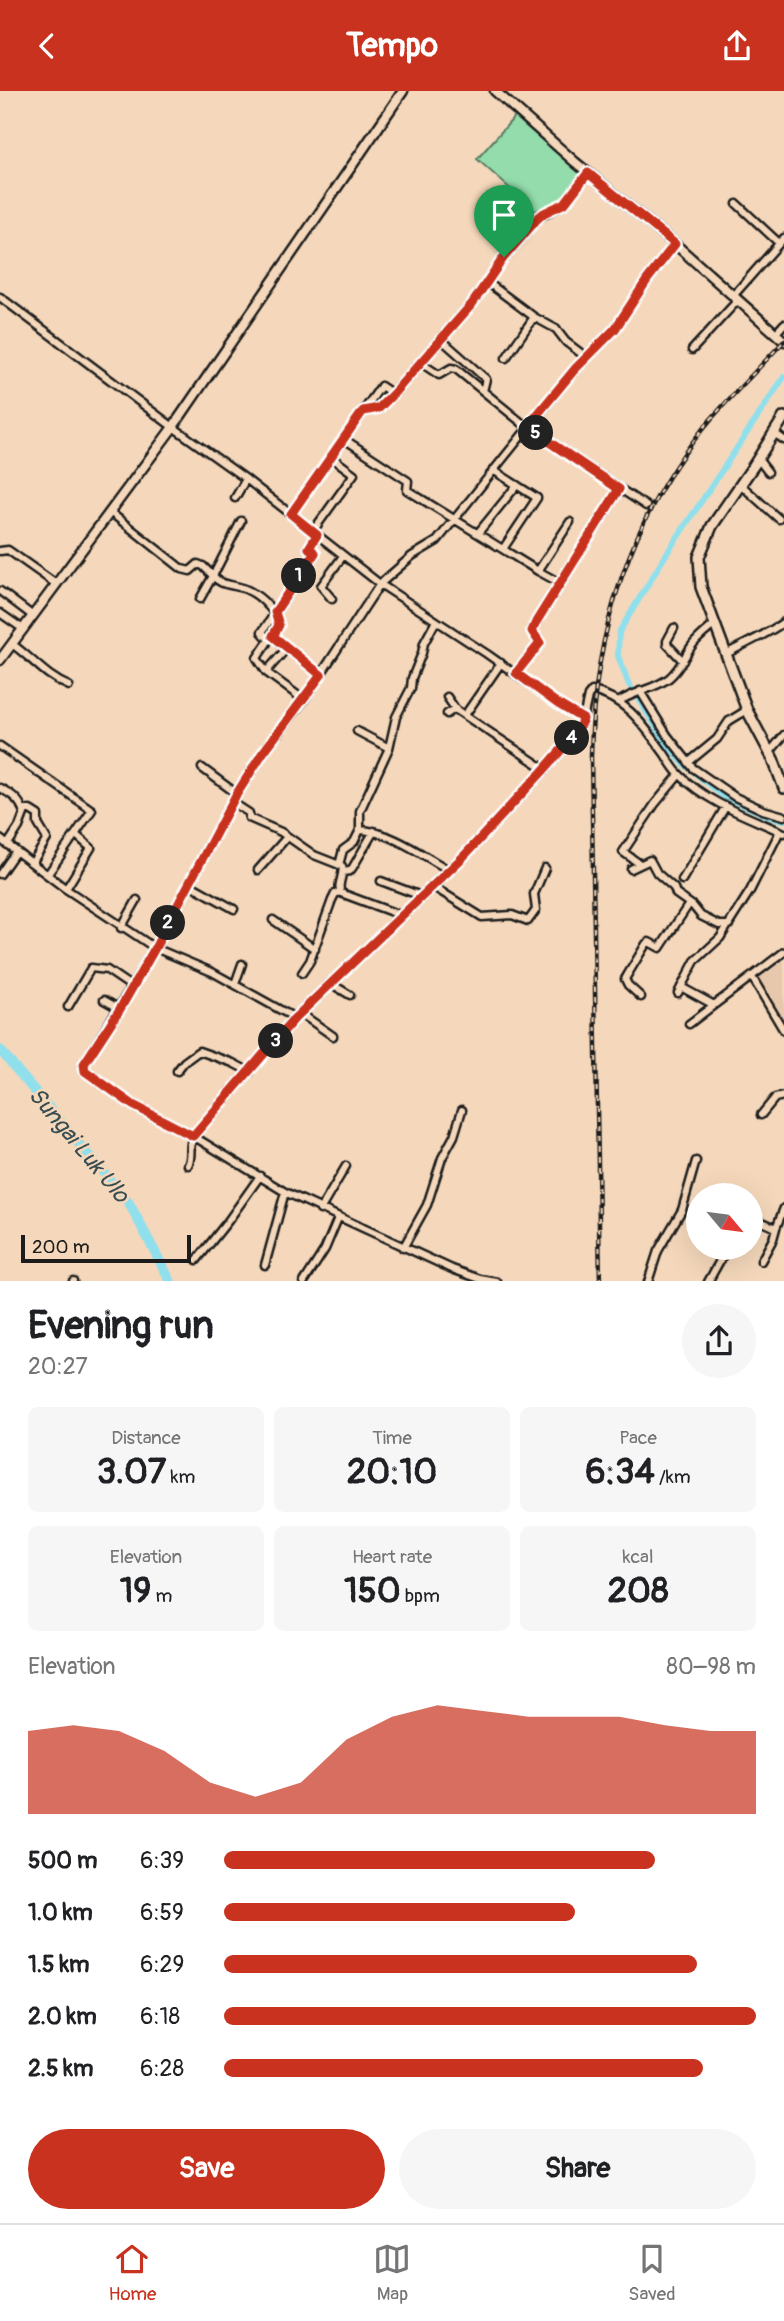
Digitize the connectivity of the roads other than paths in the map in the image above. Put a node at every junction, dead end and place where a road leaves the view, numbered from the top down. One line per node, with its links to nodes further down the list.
1 (403, 91): 23 (street)
2 (495, 91): 3 (street)
3 (588, 173): 6 (street); 7 (street)
4 (737, 204): 5 (street)
5 (782, 241): 9 (street)
6 (675, 244): 9 (street); 16 (street)
7 (487, 282): 10 (street); 13 (street)
8 (0, 297): 23 (street)
9 (735, 298): 12 (street); 15 (street)
10 (534, 317): 16 (street); 17 (street)
11 (784, 324): 12 (street)
12 (776, 333): 14 (street)
13 (443, 339): 18 (street); 19 (street)
14 (784, 341)
15 (692, 350)
16 (586, 357): 24 (street)
17 (506, 358)
18 (421, 363): 19 (street); 20 (street)
19 (482, 391): 24 (street)
20 (393, 394): 21 (street); 21 (street)
21 (363, 411): 26 (street)
22 (784, 417): 25 (main road)
23 (173, 426): 32 (street); 38 (street)
24 (527, 427): 30 (street); 35 (street)
25 (774, 433): 27 (street); 29 (main road)
26 (344, 439): 28 (street); 40 (street)
27 (784, 440)
28 (331, 457): 39 (street); 44 (street)
29 (758, 459): 31 (street); 34 (main road)
30 (494, 470): 33 (street); 40 (street)
31 (768, 472)
32 (246, 478): 36 (street); 39 (street)
33 (517, 485): 45 (street); 46 (street)
34 (741, 485): 41 (street); 62 (main road)
35 (619, 489): 37 (street); 51 (street)
36 (235, 498)
37 (646, 506)
38 (110, 512): 50 (street); 52 (street)
39 (291, 514): 44 (street)
40 (454, 519): 45 (street); 53 (street)
41 (779, 519)
42 (241, 521): 50 (street)
43 (570, 522): 49 (street)
44 (315, 533): 48 (street); 57 (street)
45 (478, 533): 46 (street)
46 (503, 549): 49 (street)
47 (0, 551): 52 (street)
48 (343, 556): 53 (street); 56 (street)
49 (538, 571): 51 (street)
50 (213, 576): 55 (street); 57 (street)
51 (560, 583): 72 (street)
52 (56, 584): 59 (street)
53 (380, 584): 60 (street); 73 (street)
54 (0, 591): 59 (street)
55 (200, 599)
56 (332, 599)
57 (275, 612): 66 (street); 71 (street)
58 (0, 613): 64 (street)
59 (33, 616): 64 (street)
60 (436, 621): 70 (street); 87 (street)
61 (784, 622): 67 (street)
62 (715, 624): 67 (main road); 69 (street)
63 (674, 628): 69 (street)
64 (23, 629): 65 (street)
65 (12, 644): 68 (street); 74 (street)
66 (287, 648): 71 (street); 73 (street)
67 (726, 654): 80 (main road)
68 (1, 656)
69 (684, 661): 75 (street)
70 (501, 663): 72 (street); 82 (street)
71 (266, 672): 77 (street)
72 (516, 673): 83 (street)
73 (321, 675): 77 (street)
74 (69, 686)
75 (639, 691): 78 (street); 89 (street)
76 (447, 697): 79 (street)
77 (304, 700): 96 (street)
78 (620, 701): 83 (street); 93 (street)
79 (456, 710): 81 (street); 82 (street)
80 (747, 710): 88 (main road); 89 (street)
81 (447, 714)
82 (465, 715): 91 (street)
83 (583, 719): 91 (street)
84 (357, 731): 87 (street)
85 (784, 735): 88 (street)
86 (0, 746): 104 (street)
87 (388, 748): 101 (street)
88 (770, 753): 92 (main road)
89 (689, 762): 100 (street)
90 (202, 768): 96 (street)
91 (545, 769): 115 (street)
92 (781, 772): 95 (main road)
93 (679, 775): 98 (street); 110 (street)
94 (0, 788): 99 (street)
95 (784, 788)
96 (237, 794): 97 (street)
97 (232, 802): 105 (street); 121 (street)
98 (726, 806): 103 (street); 119 (street)
99 (24, 811): 107 (street); 109 (street)
100 (784, 816)
101 (360, 830): 102 (street); 111 (street)
102 (374, 831): 115 (street); 116 (street)
103 (782, 832): 131 (street)
104 (76, 835): 118 (street); 123 (street)
105 (287, 837): 111 (street); 114 (street)
106 (0, 839): 107 (street)
107 (8, 844): 108 (street)
108 (16, 851): 109 (street); 117 (street)
109 (32, 863): 118 (street)
110 (640, 864): 113 (street); 127 (street)
111 (339, 865): 116 (street)
112 (545, 869): 122 (street)
113 (631, 869)
114 (258, 870)
115 (449, 870): 122 (street)
116 (343, 872): 124 (street)
117 (0, 873)
118 (48, 874): 123 (street)
119 (682, 880)
120 (381, 881): 125 (street)
121 (189, 884): 128 (street); 133 (street)
122 (432, 885): 125 (street)
123 (66, 889): 132 (street)
124 (339, 892): 129 (street); 134 (street)
125 (421, 896): 129 (street)
126 (137, 899): 132 (street)
127 (689, 904): 131 (street); 143 (street)
128 (234, 909)
129 (400, 915): 139 (street)
130 (273, 920): 134 (street)
131 (729, 925): 145 (street)
132 (121, 927): 133 (street)
133 (155, 948): 140 (street); 141 (street)
134 (315, 949): 137 (street)
135 (784, 952): 138 (street)
136 (242, 964): 140 (street)
137 (302, 973)
138 (752, 977): 145 (street); 150 (street)
139 (330, 983): 142 (street); 148 (street)
140 (235, 984): 148 (street)
141 (132, 987): 146 (street); 147 (street)
142 (350, 995)
143 (640, 997)
144 (104, 1000): 147 (street)
145 (714, 1006): 149 (street)
146 (68, 1007)
147 (120, 1009): 157 (street)
148 (297, 1016): 151 (street); 153 (street)
149 (689, 1024)
150 (784, 1031)
151 (333, 1036)
152 (177, 1071): 153 (street)
153 (250, 1072): 157 (street)
154 (784, 1095): 156 (street)
155 (462, 1110): 168 (street)
156 (761, 1115)
157 (193, 1136): 159 (street); 161 (street)
158 (696, 1161): 175 (street)
159 (188, 1165)
160 (346, 1166): 164 (street)
161 (260, 1176): 162 (street); 169 (street)
162 (285, 1192): 164 (street); 172 (street)
163 (784, 1208): 167 (street)
164 (320, 1210): 165 (street)
165 (338, 1218): 168 (street); 173 (street)
166 (763, 1222): 167 (street)
167 (776, 1228): 171 (street)
168 (403, 1248): 174 (street)
169 (197, 1260)
170 (721, 1260): 176 (street)
171 (761, 1261)
172 (265, 1265)
173 (305, 1281)
174 (491, 1281)
175 (648, 1281)
176 (710, 1281)

